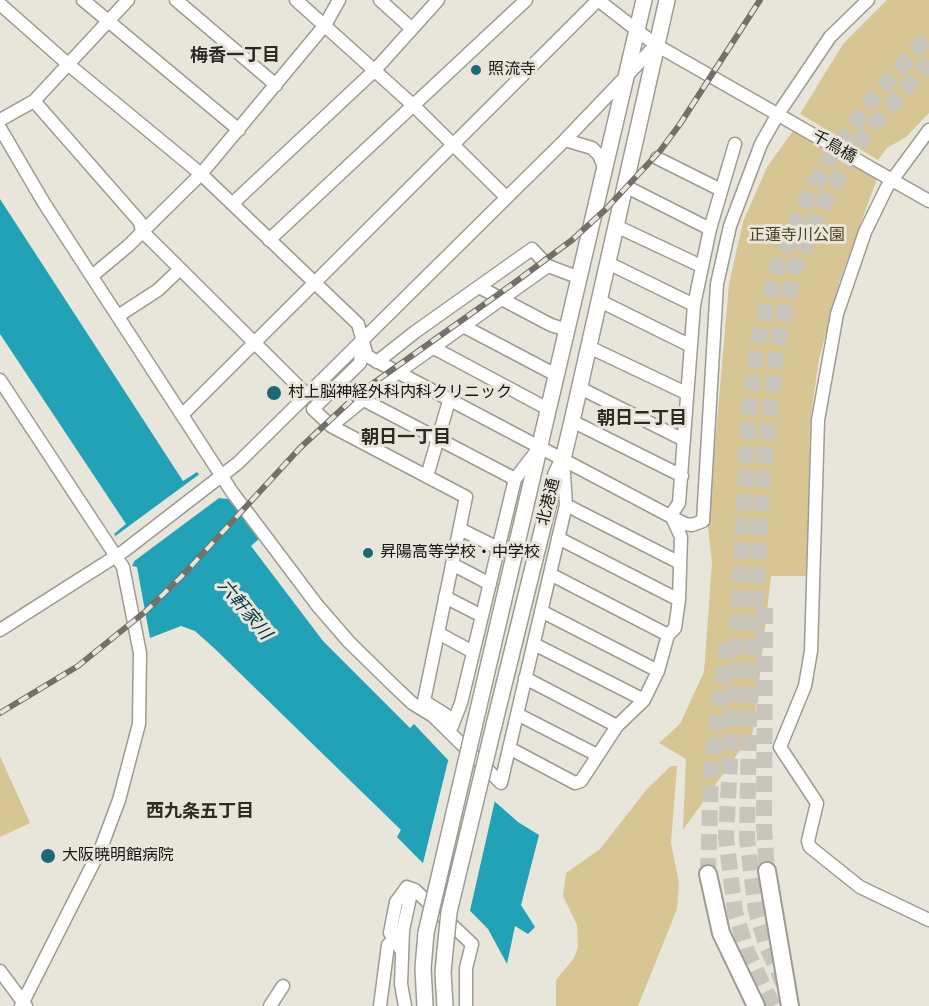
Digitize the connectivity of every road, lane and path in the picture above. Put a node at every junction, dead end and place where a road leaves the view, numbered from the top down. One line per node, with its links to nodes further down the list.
1 (83, 0): 14 (street)
2 (128, 0): 14 (street)
3 (176, 0): 22 (street)
4 (296, 0): 15 (street)
5 (339, 0): 15 (street)
6 (380, 0): 16 (street)
7 (438, 0): 16 (street)
8 (526, 0): 24 (street)
9 (598, 0): 17 (street, 千鳥橋); 32 (street)
10 (644, 0): 17 (main road, 北港通)
11 (667, 0): 18 (main road, 北港通)
12 (868, 0): 25 (street)
13 (0, 4): 19 (street)
14 (108, 21): 19 (street); 28 (street)
15 (325, 25): 20 (street); 22 (street)
16 (411, 28): 20 (street)
17 (637, 30): 18 (street, 千鳥橋); 21 (main road, 北港通)
18 (656, 45): 21 (street); 25 (street, 千鳥橋); 37 (main road, 北港通)
19 (69, 65): 23 (street); 35 (street)
20 (375, 70): 24 (street); 41 (street)
21 (627, 75): 30 (street); 34 (main road, 北港通)
22 (276, 85): 28 (street)
23 (34, 101): 26 (street); 44 (street)
24 (414, 106): 32 (street); 45 (street)
25 (778, 114): 36 (street, 千鳥橋, bridge); 87 (street)
26 (0, 120)
27 (0, 128): 50 (street)
28 (239, 130): 35 (street)
29 (929, 130): 36 (street)
30 (565, 140): 34 (street); 39 (street)
31 (735, 144): 38 (street)
32 (454, 145): 39 (street); 52 (street)
33 (657, 158): 38 (street)
34 (606, 170): 51 (main road, 北港通)
35 (201, 174): 41 (street); 44 (street)
36 (893, 180): 40 (street, 千鳥橋); 115 (street)
37 (625, 186): 42 (main road, 北港通); 43 (street)
38 (721, 190): 43 (street)
39 (506, 197): 60 (street)
40 (929, 201)
41 (232, 204): 45 (street)
42 (616, 226): 46 (main road, 北港通); 48 (street)
43 (710, 229): 48 (street)
44 (142, 231): 49 (street); 50 (street)
45 (269, 240): 52 (street)
46 (608, 263): 55 (main road, 北港通); 56 (street)
47 (548, 266): 51 (street); 53 (street); 54 (street)
48 (700, 266): 56 (street)
49 (180, 269): 57 (street); 61 (street)
50 (92, 276): 57 (street)
51 (580, 278): 59 (main road, 北港通)
52 (315, 283): 60 (street); 61 (street)
53 (479, 287): 54 (street); 65 (street)
54 (501, 300): 58 (street); 59 (street)
55 (600, 301): 62 (street); 64 (main road, 北港通)
56 (694, 305): 62 (street)
57 (118, 316): 75 (street)
58 (463, 326): 63 (street); 67 (street)
59 (567, 330): 67 (main road, 北港通)
60 (362, 339): 65 (street); 71 (street); 77 (street)
61 (254, 343): 71 (street); 75 (street)
62 (689, 345): 70 (street)
63 (432, 347): 66 (street); 74 (street)
64 (589, 347): 69 (main road, 北港通); 70 (street)
65 (376, 362): 66 (street)
66 (397, 373): 72 (street); 73 (street)
67 (556, 375): 74 (main road, 北港通)
68 (0, 380): 91 (street)
69 (580, 388): 76 (main road, 北港通); 79 (street)
70 (686, 393): 79 (street)
71 (306, 394): 82 (street)
72 (362, 399): 77 (street); 78 (street)
73 (449, 401): 78 (street); 80 (street)
74 (548, 409): 80 (main road, 北港通)
75 (183, 414): 82 (street)
76 (572, 421): 81 (main road, 北港通); 84 (street)
77 (331, 426): 83 (street)
78 (438, 438): 83 (street); 85 (street)
79 (684, 440): 84 (street)
80 (539, 447): 81 (street); 85 (street); 123 (main road, 北港通, bridge)
81 (563, 459): 86 (street); 87 (street); 124 (main road, 北港通, bridge)
82 (223, 476): 91 (street); 109 (street)
83 (427, 476): 88 (street)
84 (682, 476): 87 (street)
85 (515, 479): 90 (street)
86 (566, 505): 89 (street); 92 (street)
87 (671, 515): 92 (street)
88 (460, 529): 90 (street); 93 (street)
89 (558, 538): 94 (street); 97 (street)
90 (498, 548): 95 (street)
91 (120, 554): 100 (street); 119 (street)
92 (680, 563): 97 (street)
93 (452, 564): 95 (street); 96 (street)
94 (550, 574): 98 (street); 102 (street)
95 (490, 584): 99 (street)
96 (445, 597): 99 (street); 101 (street)
97 (679, 600): 102 (street)
98 (541, 611): 103 (street); 105 (street)
99 (482, 616): 104 (street)
100 (0, 630)
101 (438, 633): 104 (street); 109 (street)
102 (668, 635): 105 (street)
103 (534, 644): 106 (street); 107 (street)
104 (473, 652): 109 (street)
105 (658, 671): 107 (street)
106 (525, 678): 108 (street); 110 (street)
107 (644, 700): 110 (street)
108 (517, 714): 111 (street); 112 (street)
109 (451, 725): 111 (street)
110 (617, 726): 112 (street)
111 (509, 748): 112 (street)
112 (597, 755)
113 (767, 871): 127 (highway)
114 (708, 874): 126 (highway)
115 (929, 920)
116 (399, 935): 121 (street); 122 (street); 125 (street)
117 (0, 970): 119 (street)
118 (283, 987): 120 (street)
119 (24, 1005)
120 (270, 1006)
121 (380, 1006)
122 (405, 1006)
123 (425, 1006)
124 (445, 1006)
125 (466, 1006)
126 (756, 1006)
127 (790, 1006)

